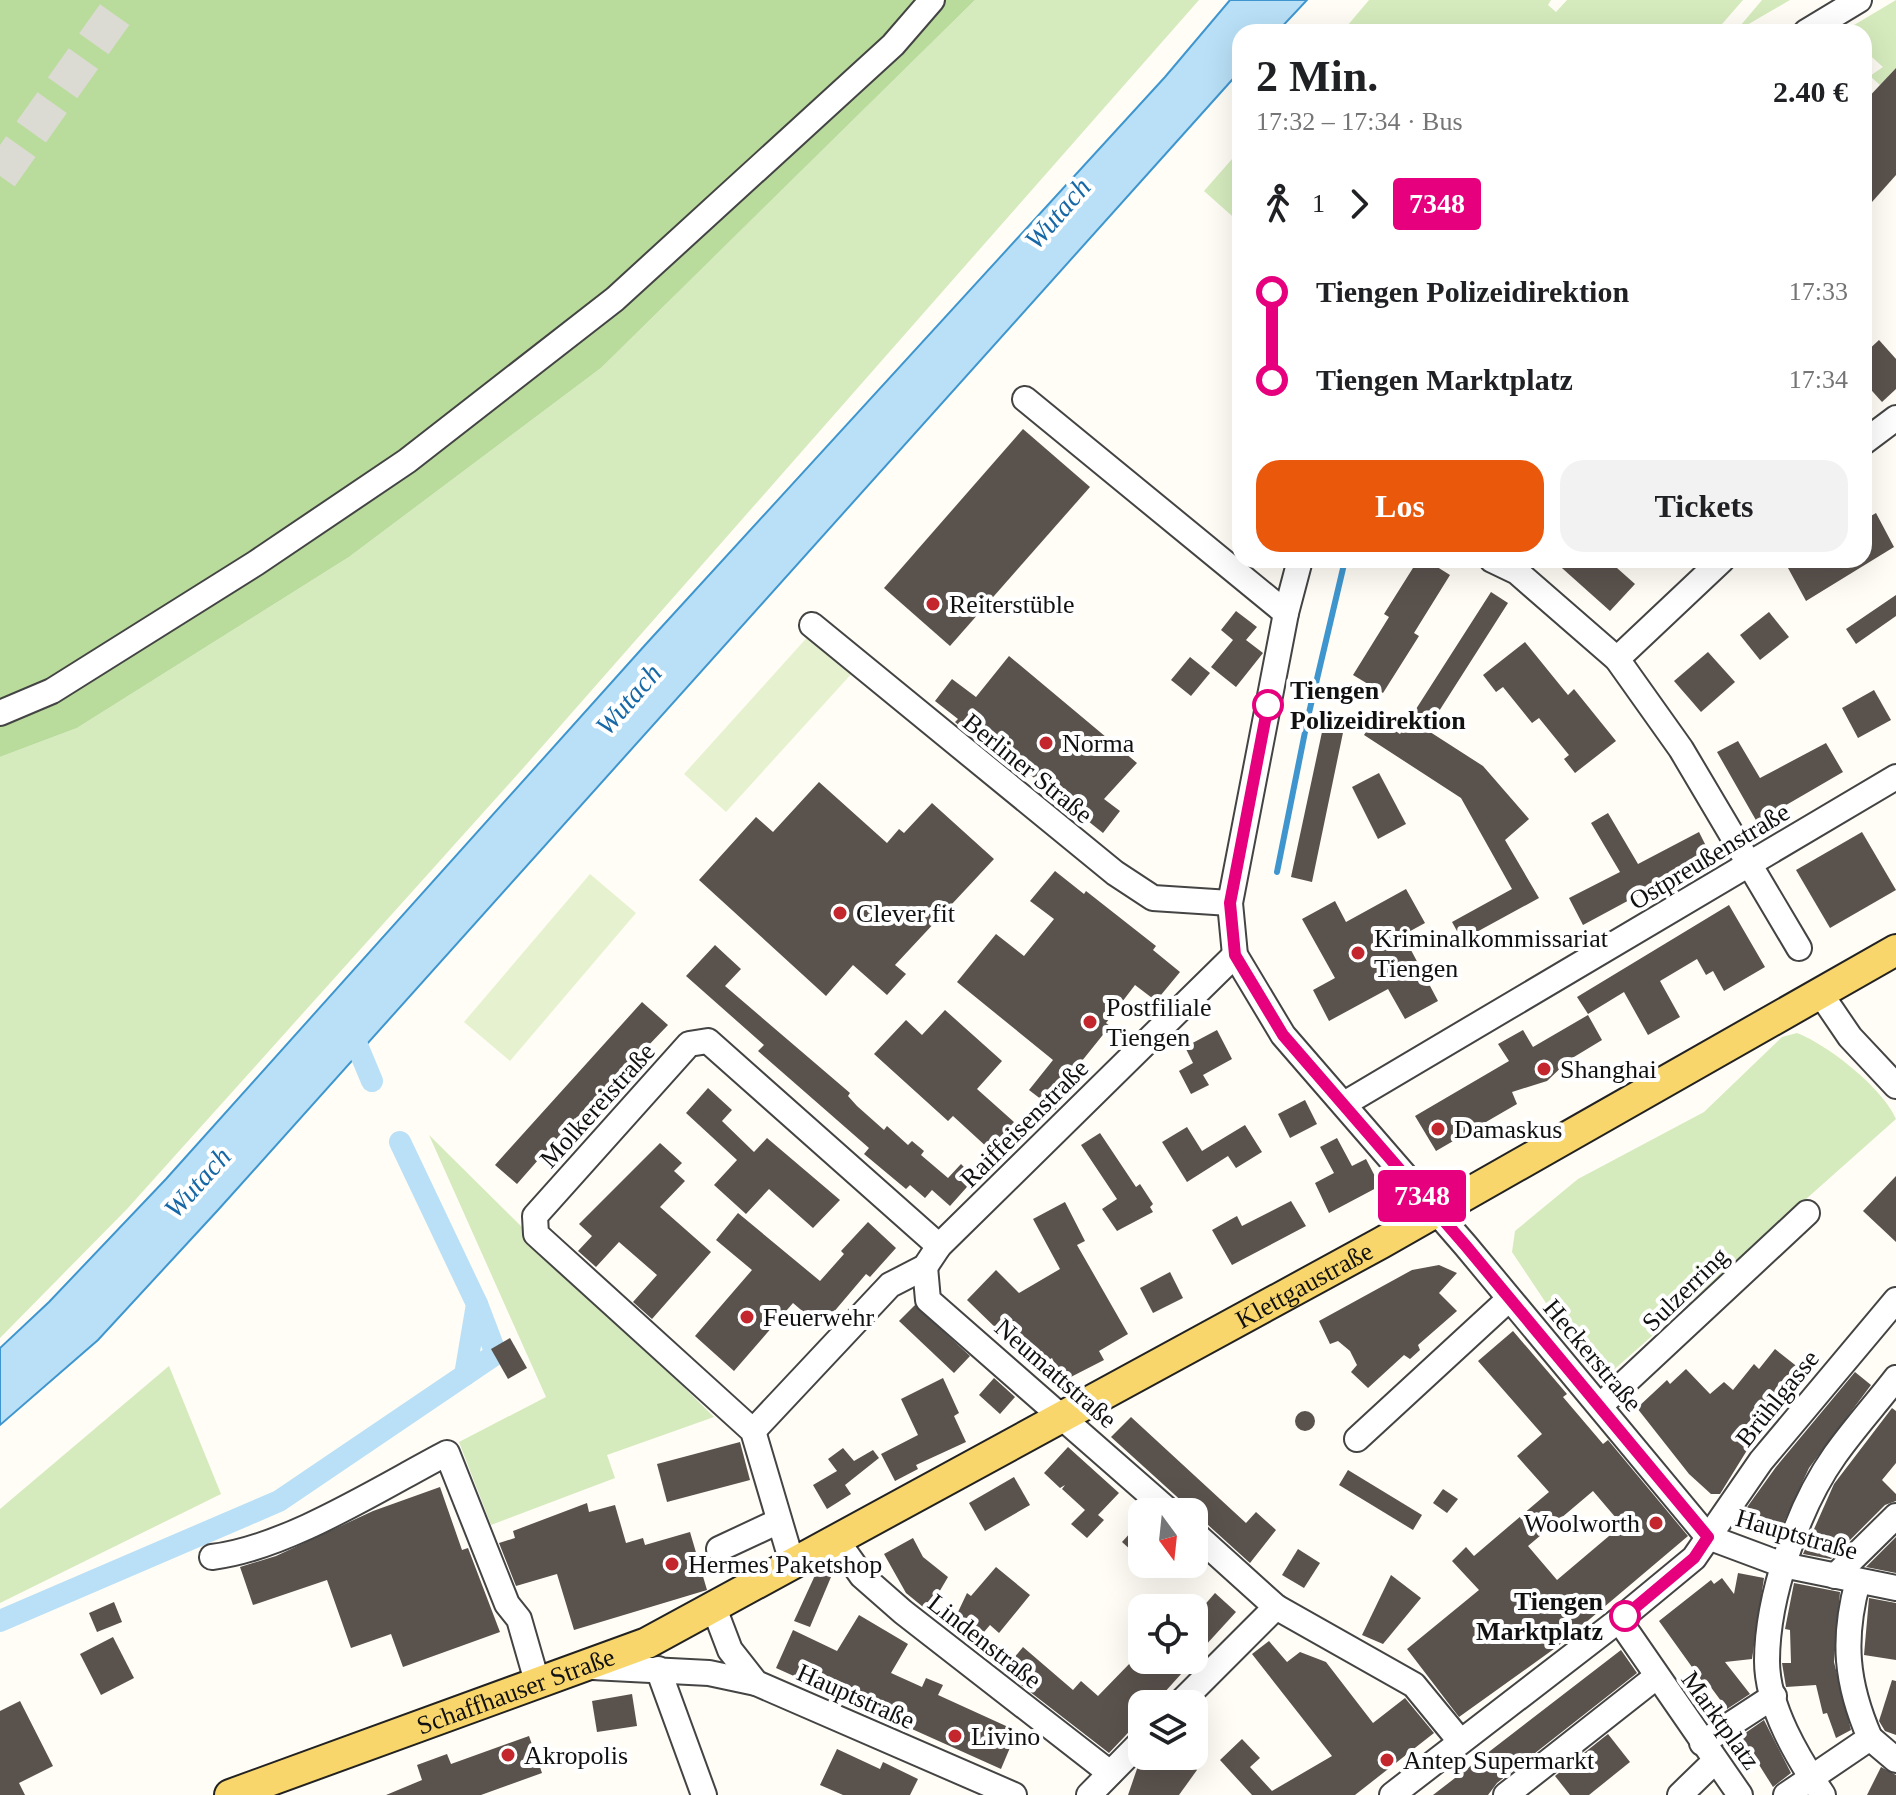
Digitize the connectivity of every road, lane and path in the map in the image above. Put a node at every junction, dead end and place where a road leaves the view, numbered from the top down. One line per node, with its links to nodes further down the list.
1 (932, 0): 13 (street)
2 (1859, 0): 3 (street)
3 (1819, 24)
4 (1025, 399): 10 (street)
5 (1896, 418): 6 (street)
6 (1872, 436)
7 (1298, 568): 10 (street)
8 (1509, 568): 12 (street)
9 (1714, 568): 12 (street)
10 (1286, 613): 16 (street)
11 (812, 625): 16 (street, Berliner Straße)
12 (1617, 659): 15 (street)
13 (0, 713)
14 (1896, 777): 15 (street, Ostpreußenstraße)
15 (1751, 864): 17 (street); 22 (street, Ostpreußenstraße)
16 (1230, 903): 19 (street)
17 (1799, 948)
18 (1896, 950): 20 (main road, Klettgaustraße)
19 (1235, 955): 22 (street); 25 (street, Raiffeisenstraße)
20 (1820, 993): 21 (street); 23 (main road, Klettgaustraße)
21 (1896, 1086)
22 (1344, 1104): 23 (street)
23 (1435, 1210): 27 (street, Heckerstraße); 31 (main road, Klettgaustraße)
24 (1807, 1213): 30 (street, Sulzerring)
25 (939, 1246): 26 (street, Raiffeisenstraße); 32 (street, Molkereistraße)
26 (925, 1267): 31 (street, Neumattstraße); 32 (street)
27 (1509, 1299): 30 (street, Heckerstraße); 33 (street)
28 (1896, 1300): 37 (street, Brühlgasse)
29 (1896, 1378): 42 (street)
30 (1601, 1405): 37 (street, Heckerstraße)
31 (1062, 1415): 34 (street, Neumattstraße); 38 (main road, Klettgaustraße)
32 (753, 1431): 36 (street)
33 (1357, 1439)
34 (1154, 1498)
35 (1896, 1516): 44 (street)
36 (779, 1521): 40 (street); 43 (street)
37 (1708, 1537): 42 (street, Hauptstraße); 48 (street, Hauptstraße)
38 (837, 1541): 43 (main road, Klettgaustraße); 61 (street, Lindenstraße)
39 (1208, 1546): 46 (street)
40 (719, 1549)
41 (212, 1557): 53 (street)
42 (1783, 1565): 44 (street, Hauptstraße); 55 (street)
43 (793, 1566): 47 (main road, Schaffhauser Straße)
44 (1846, 1579): 45 (street, Hauptstraße); 56 (street)
45 (1896, 1588)
46 (1276, 1607): 54 (street); 57 (street)
47 (714, 1608): 49 (main road, Schaffhauser Straße); 52 (street, Hauptstraße)
48 (1619, 1620): 51 (street, Marktplatz); 57 (street, Hauptstraße)
49 (588, 1667): 50 (street); 53 (main road, Schaffhauser Straße)
50 (658, 1669): 52 (street); 64 (street)
51 (1656, 1677): 58 (street, Marktplatz); 68 (street, Marktplatz)
52 (756, 1683): 65 (street, Hauptstraße)
53 (538, 1685): 63 (main road, Schaffhauser Straße)
54 (1193, 1690)
55 (1774, 1696): 58 (street); 62 (street)
56 (1870, 1738): 60 (street); 62 (street)
57 (1460, 1741): 67 (street, Hauptstraße)
58 (1709, 1752): 69 (street); 70 (street, Marktplatz)
59 (1128, 1755): 61 (street)
60 (1896, 1760)
61 (1110, 1773): 66 (street)
62 (1817, 1786): 71 (street)
63 (230, 1795)
64 (704, 1795)
65 (1014, 1795)
66 (1089, 1795)
67 (1392, 1795)
68 (1506, 1795)
69 (1680, 1795)
70 (1740, 1795)
71 (1786, 1795)

